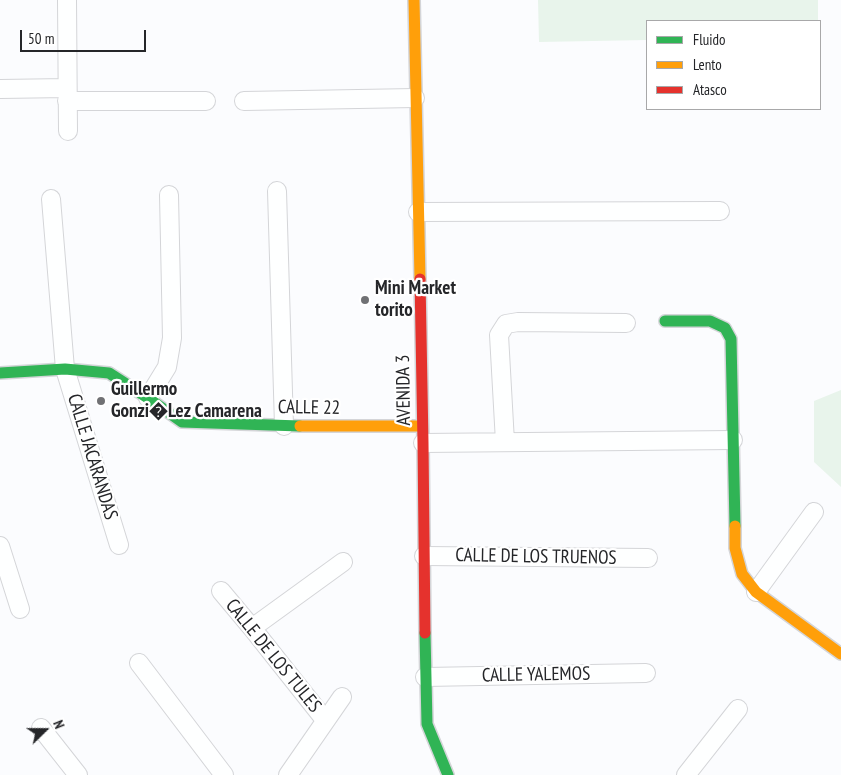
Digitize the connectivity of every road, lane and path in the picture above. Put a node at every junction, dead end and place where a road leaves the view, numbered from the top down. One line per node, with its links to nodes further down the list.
1 (66, 0): 4 (street)
2 (414, 0): 5 (street, AVENIDA 3)
3 (0, 90): 4 (street)
4 (67, 95): 6 (street); 8 (street)
5 (415, 98): 7 (street); 13 (street, AVENIDA 3)
6 (206, 101)
7 (244, 101)
8 (68, 131)
9 (277, 191): 19 (street)
10 (169, 195): 18 (street)
11 (51, 199): 16 (street, CALLE JACARANDAS)
12 (720, 211): 13 (street)
13 (418, 212): 20 (street, AVENIDA 3)
14 (665, 321): 21 (street)
15 (626, 323): 22 (street)
16 (65, 369): 17 (street, CALLE 22); 18 (street, CALLE 22); 24 (street, CALLE JACARANDAS)
17 (0, 373)
18 (148, 398): 19 (street, CALLE 22)
19 (284, 426): 20 (street, CALLE 22)
20 (422, 434): 22 (street); 26 (street, AVENIDA 3)
21 (733, 440): 22 (street); 30 (street)
22 (505, 442)
23 (814, 512): 30 (street)
24 (119, 545)
25 (0, 546): 31 (street)
26 (424, 556): 27 (street, CALLE DE LOS TRUENOS); 36 (street, AVENIDA 3)
27 (648, 558)
28 (343, 562): 32 (street)
29 (221, 591): 32 (street, CALLE DE LOS TULES)
30 (756, 592): 33 (street)
31 (20, 609)
32 (252, 628): 39 (street, CALLE DE LOS TULES)
33 (841, 654)
34 (139, 663): 42 (street)
35 (646, 673): 36 (street, CALLE YALEMOS)
36 (425, 677): 44 (street, AVENIDA 3)
37 (342, 697): 39 (street)
38 (738, 708): 45 (street)
39 (325, 720): 43 (street)
40 (42, 728): 41 (street)
41 (78, 775)
42 (224, 775)
43 (288, 775)
44 (448, 775)
45 (686, 775)

